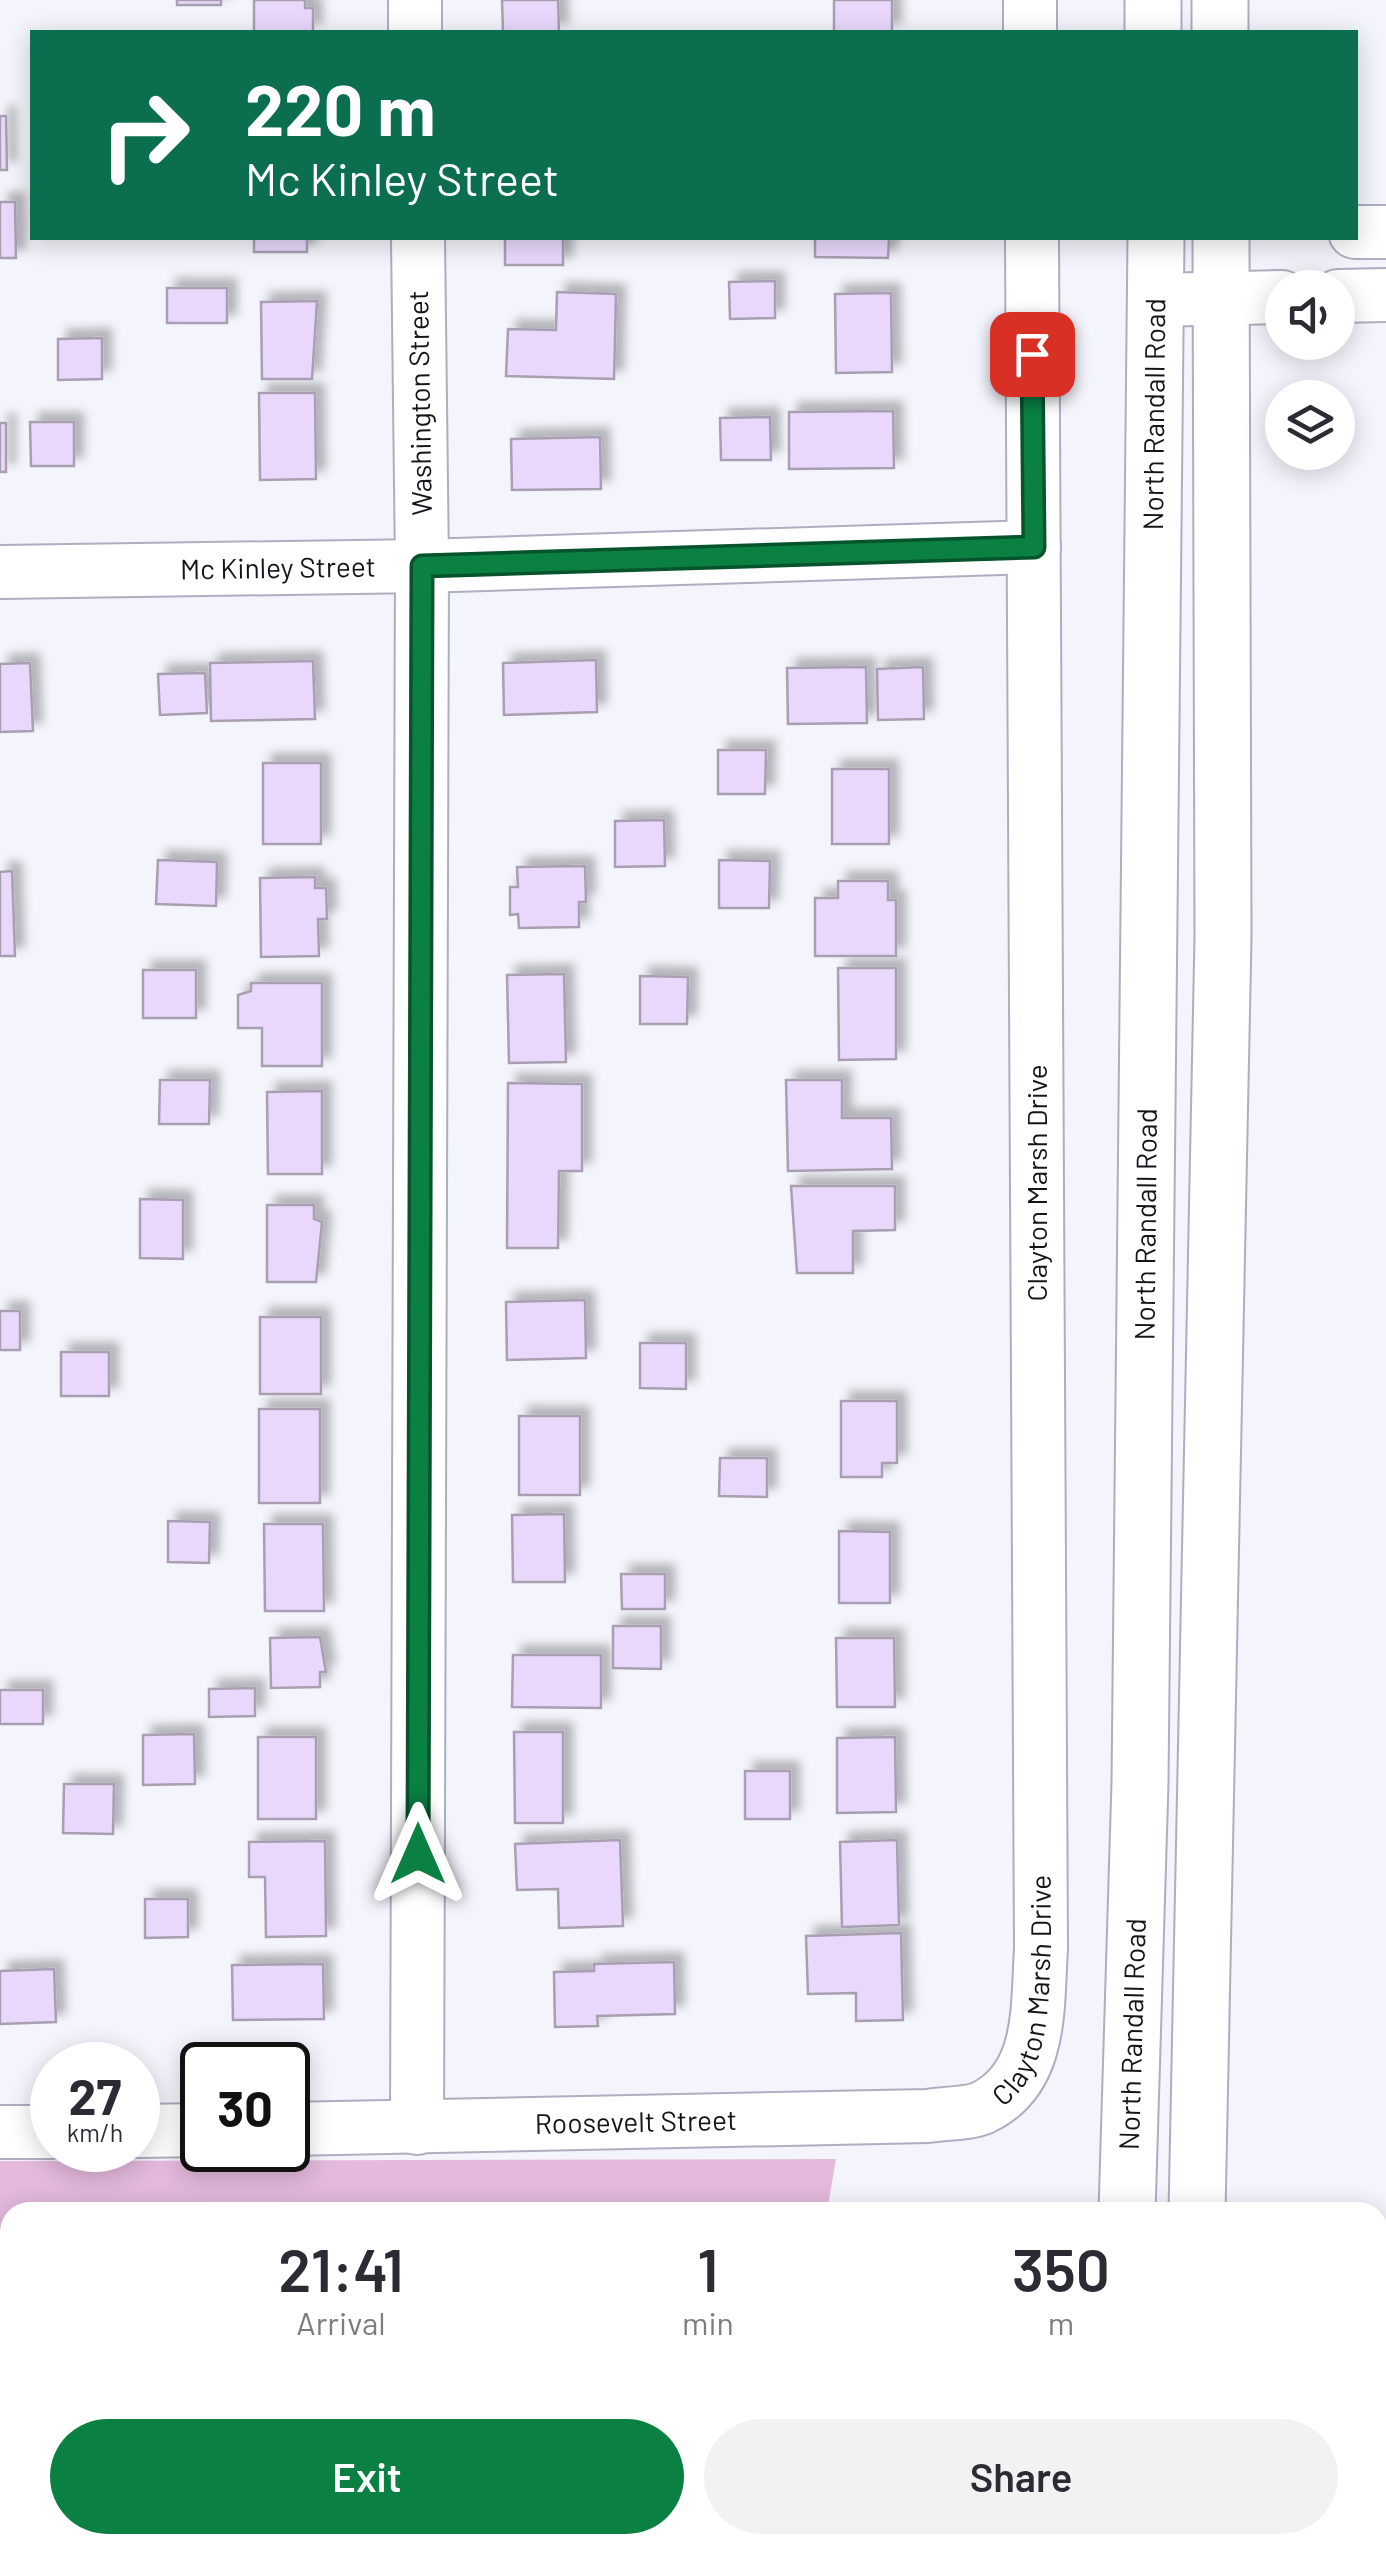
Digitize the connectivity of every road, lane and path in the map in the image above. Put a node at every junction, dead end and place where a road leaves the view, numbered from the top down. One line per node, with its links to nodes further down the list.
1 (415, 0): 5 (street)
2 (1030, 0): 6 (street)
3 (1153, 0): 7 (main road)
4 (1220, 0): 8 (main road)
5 (415, 30)
6 (1030, 30)
7 (1153, 30)
8 (1220, 30)
9 (1358, 232): 10 (street)
10 (1386, 232)
11 (418, 240): 21 (street, Washington Street)
12 (1032, 240): 20 (street, Clayton Marsh Drive)
13 (1156, 240): 19 (main road, North Randall Road)
14 (1220, 240): 18 (main road)
15 (1386, 295): 16 (street)
16 (1355, 296)
17 (1265, 297): 18 (street)
18 (1220, 298): 19 (street); 29 (main road)
19 (1156, 300): 28 (main road, North Randall Road)
20 (1034, 547): 21 (street, Mc Kinley Street); 23 (street, Clayton Marsh Drive)
21 (422, 566): 22 (street, Mc Kinley Street); 24 (street, Washington Street)
22 (0, 572)
23 (982, 2108): 24 (street, Roosevelt Street)
24 (417, 2128): 25 (street, Roosevelt Street)
25 (310, 2129)
26 (0, 2132): 27 (street)
27 (30, 2132)
28 (1127, 2202)
29 (1198, 2202)

